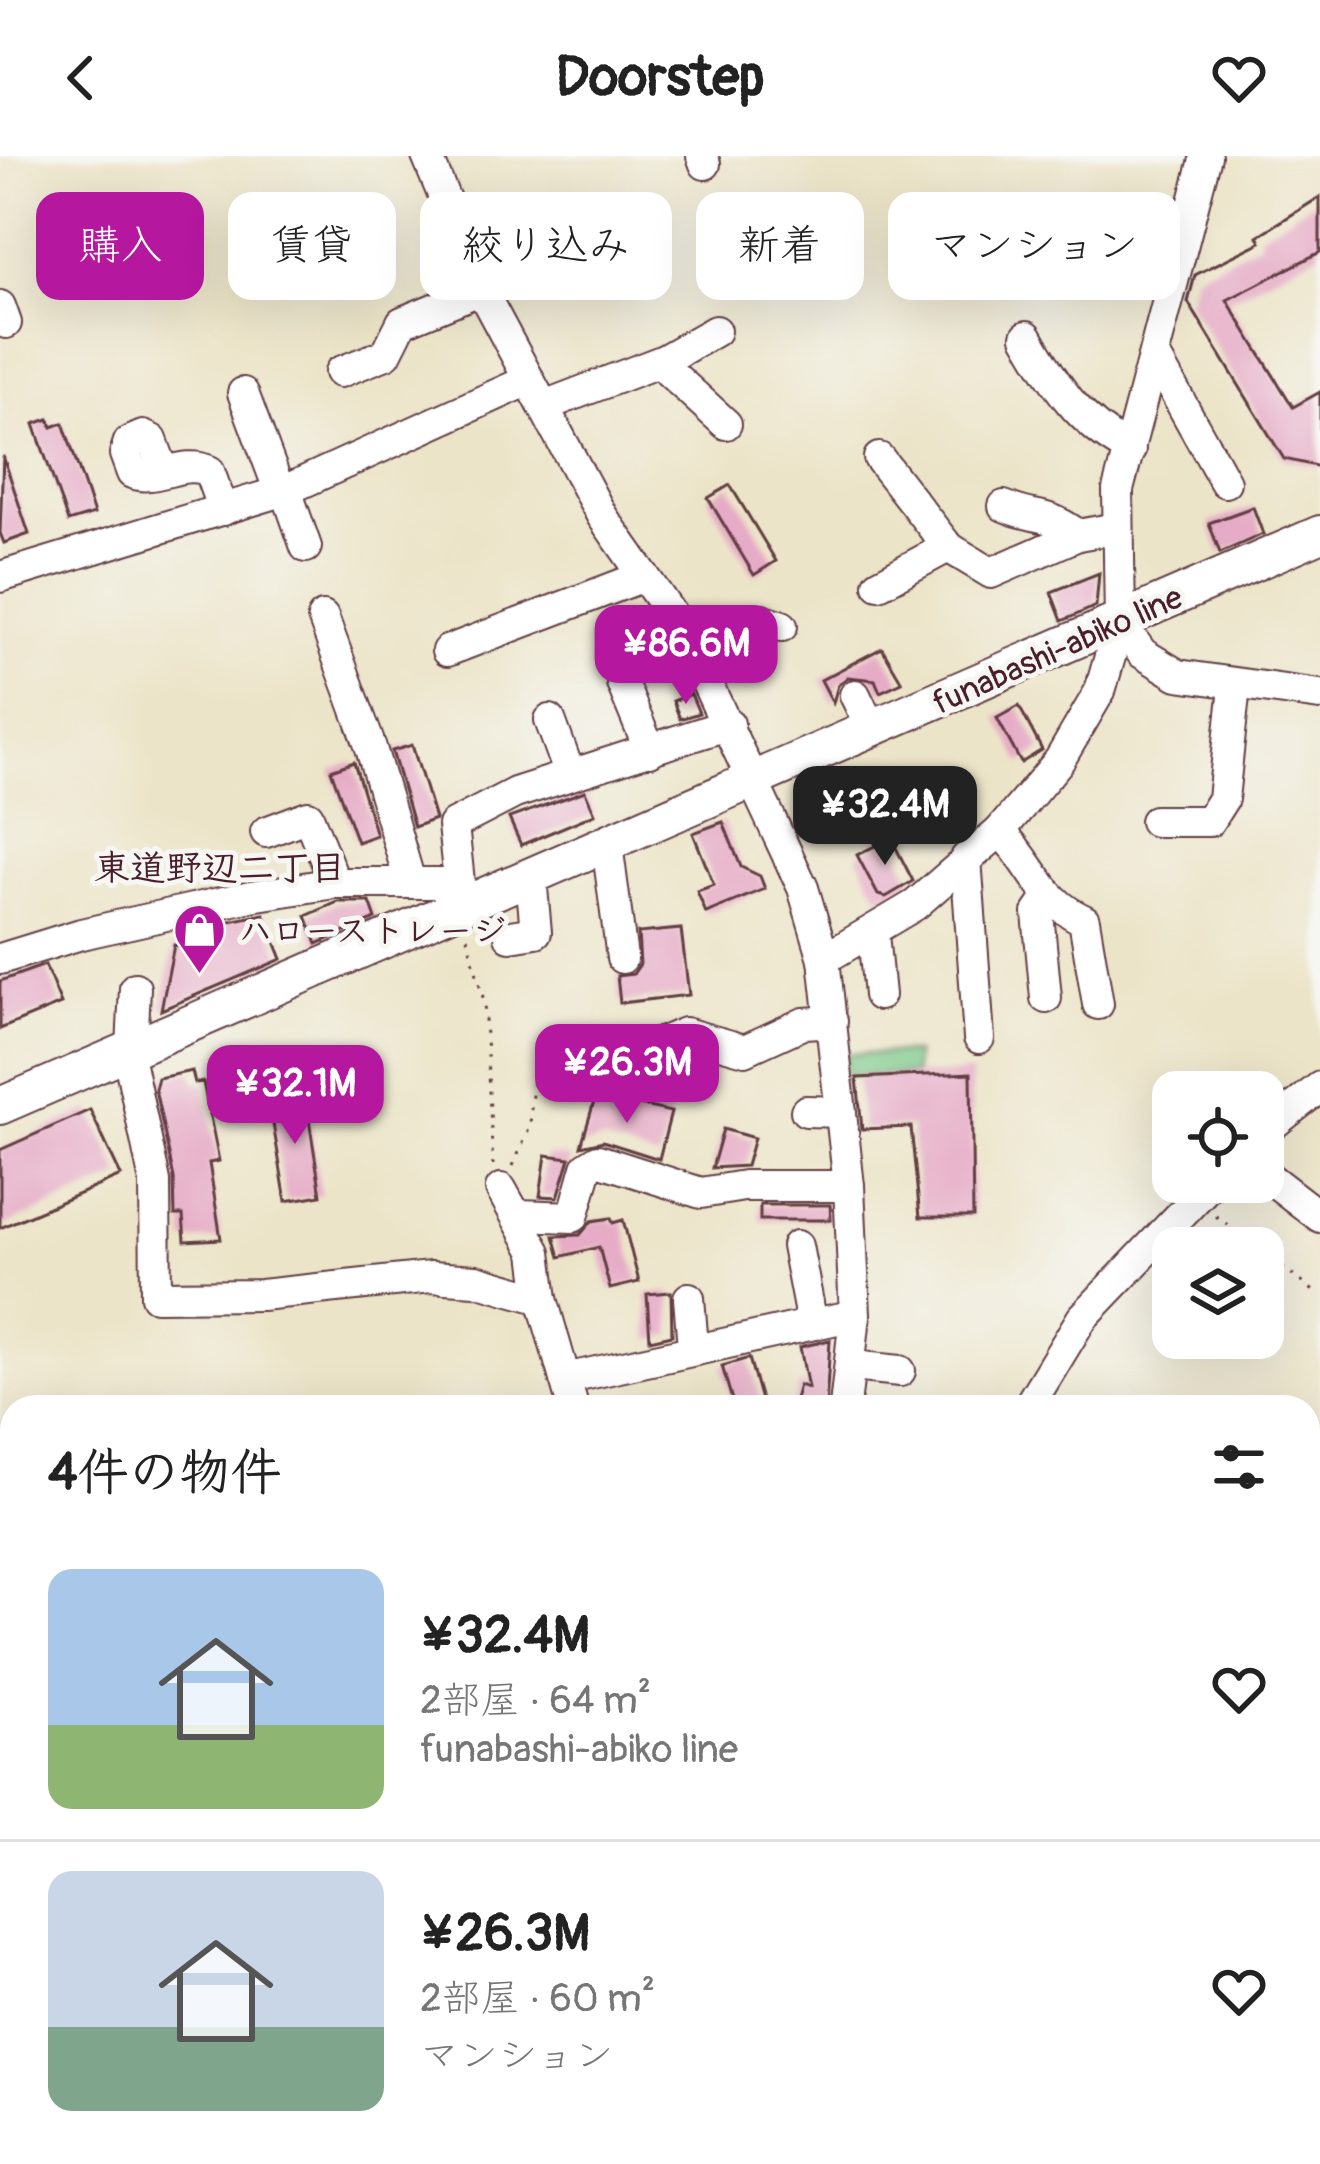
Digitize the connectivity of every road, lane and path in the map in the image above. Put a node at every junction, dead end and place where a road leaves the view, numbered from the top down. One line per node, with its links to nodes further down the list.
1 (427, 156): 3 (street)
2 (1206, 156): 9 (street)
3 (442, 192)
4 (455, 300): 10 (street)
5 (488, 300): 12 (street)
6 (715, 331): 8 (street)
7 (1027, 336): 14 (street)
8 (664, 360): 12 (street); 13 (street)
9 (1156, 360): 14 (street); 17 (street)
10 (340, 372)
11 (243, 393): 18 (street)
12 (537, 393): 18 (street); 26 (street)
13 (726, 424)
14 (1130, 450): 21 (street)
15 (879, 458): 24 (street)
16 (163, 470): 20 (street)
17 (1225, 482)
18 (283, 491): 20 (street); 25 (street)
19 (1004, 506): 23 (street)
20 (223, 510): 27 (street)
21 (1117, 528): 23 (street); 30 (street)
22 (1320, 534): 30 (main road, funabashi-abiko line)
23 (1078, 535): 24 (street)
24 (949, 547): 28 (street)
25 (306, 548)
26 (644, 576): 32 (street); 33 (street)
27 (0, 577)
28 (878, 584)
29 (323, 617): 50 (street)
30 (1120, 622): 35 (street); 40 (main road, funabashi-abiko line); 45 (street)
31 (782, 626): 32 (street)
32 (682, 630): 39 (street)
33 (447, 651)
34 (622, 683): 41 (street)
35 (1234, 686): 37 (street); 44 (street)
36 (855, 695): 40 (street)
37 (1320, 695)
38 (550, 720): 42 (street)
39 (729, 724): 41 (street); 43 (street)
40 (872, 730): 43 (main road, funabashi-abiko line)
41 (650, 751): 42 (street)
42 (570, 775): 52 (street)
43 (757, 780): 47 (main road, funabashi-abiko line); 58 (street)
44 (1155, 821)
45 (1000, 831): 48 (street); 53 (street)
46 (266, 832): 51 (street)
47 (607, 844): 49 (main road, funabashi-abiko line); 56 (street)
48 (966, 858): 54 (street); 64 (street)
49 (531, 877): 52 (main road, funabashi-abiko line); 55 (street)
50 (410, 882): 51 (street); 52 (street)
51 (335, 883): 57 (street)
52 (458, 895): 65 (main road, funabashi-abiko line); 74 (path)
53 (1048, 897): 61 (street); 62 (street)
54 (873, 934): 58 (street); 60 (street)
55 (510, 936)
56 (622, 958)
57 (0, 959)
58 (824, 959): 63 (street)
59 (135, 988): 65 (street)
60 (879, 995)
61 (1046, 998)
62 (1098, 1004)
63 (832, 1021): 66 (street); 70 (street)
64 (979, 1038)
65 (129, 1049): 68 (main road, funabashi-abiko line); 83 (street)
66 (638, 1052): 74 (path)
67 (1320, 1087): 71 (street)
68 (0, 1106)
69 (806, 1111): 70 (street)
70 (841, 1112): 72 (street)
71 (1284, 1115)
72 (849, 1186): 74 (street); 84 (street)
73 (1284, 1189): 77 (street)
74 (510, 1202): 83 (street)
75 (1192, 1203): 91 (street)
76 (1215, 1203): 78 (path)
77 (1320, 1217)
78 (1238, 1227)
79 (797, 1246): 85 (street)
80 (1284, 1269): 81 (path)
81 (1320, 1297)
82 (688, 1298): 86 (street)
83 (542, 1299): 89 (street)
84 (855, 1316): 85 (street); 87 (street)
85 (812, 1324): 86 (street)
86 (693, 1347): 89 (street)
87 (853, 1366): 88 (street); 90 (street)
88 (900, 1371)
89 (569, 1393)
90 (847, 1395)
91 (1035, 1395)

